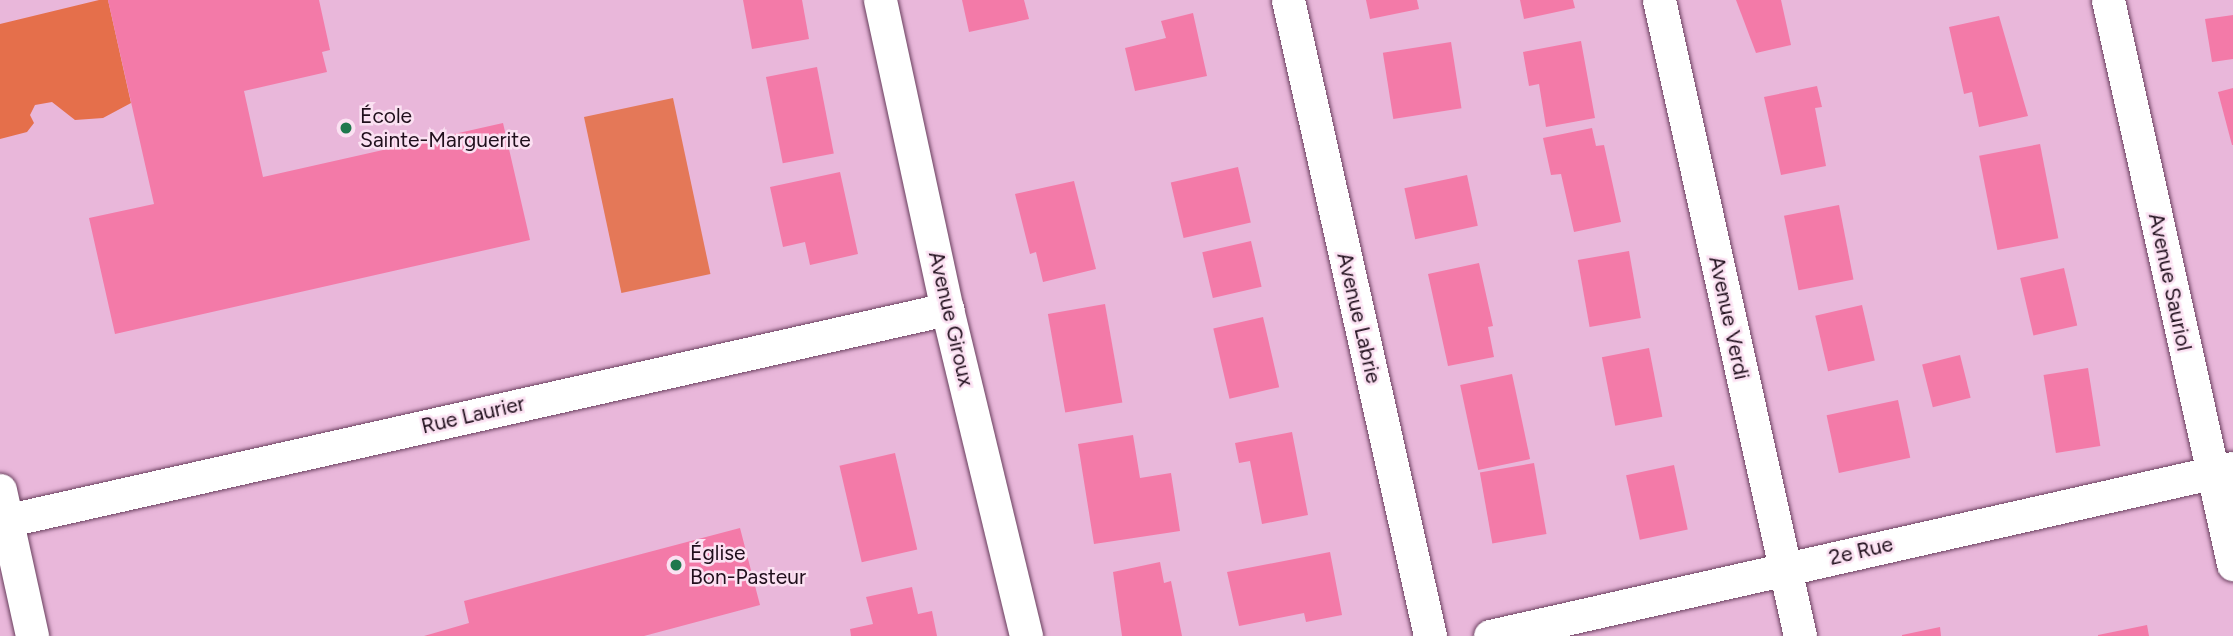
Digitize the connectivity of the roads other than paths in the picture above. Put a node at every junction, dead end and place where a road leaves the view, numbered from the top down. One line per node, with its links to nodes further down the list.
1 (880, 0): 5 (street, Avenue Giroux)
2 (1288, 0): 12 (street, Avenue Labrie)
3 (1659, 0): 9 (street, Avenue Verdi)
4 (2108, 0): 6 (street, Avenue Sauriol)
5 (947, 309): 7 (street, Rue Laurier); 11 (street, Avenue Giroux)
6 (2223, 470): 8 (street, Avenue Sauriol); 9 (street, 2e Rue)
7 (2, 510): 10 (street)
8 (2233, 564)
9 (1784, 568): 13 (street, 2e Rue); 14 (street, Avenue Verdi)
10 (32, 636)
11 (1026, 636)
12 (1430, 636)
13 (1490, 636)
14 (1800, 636)

